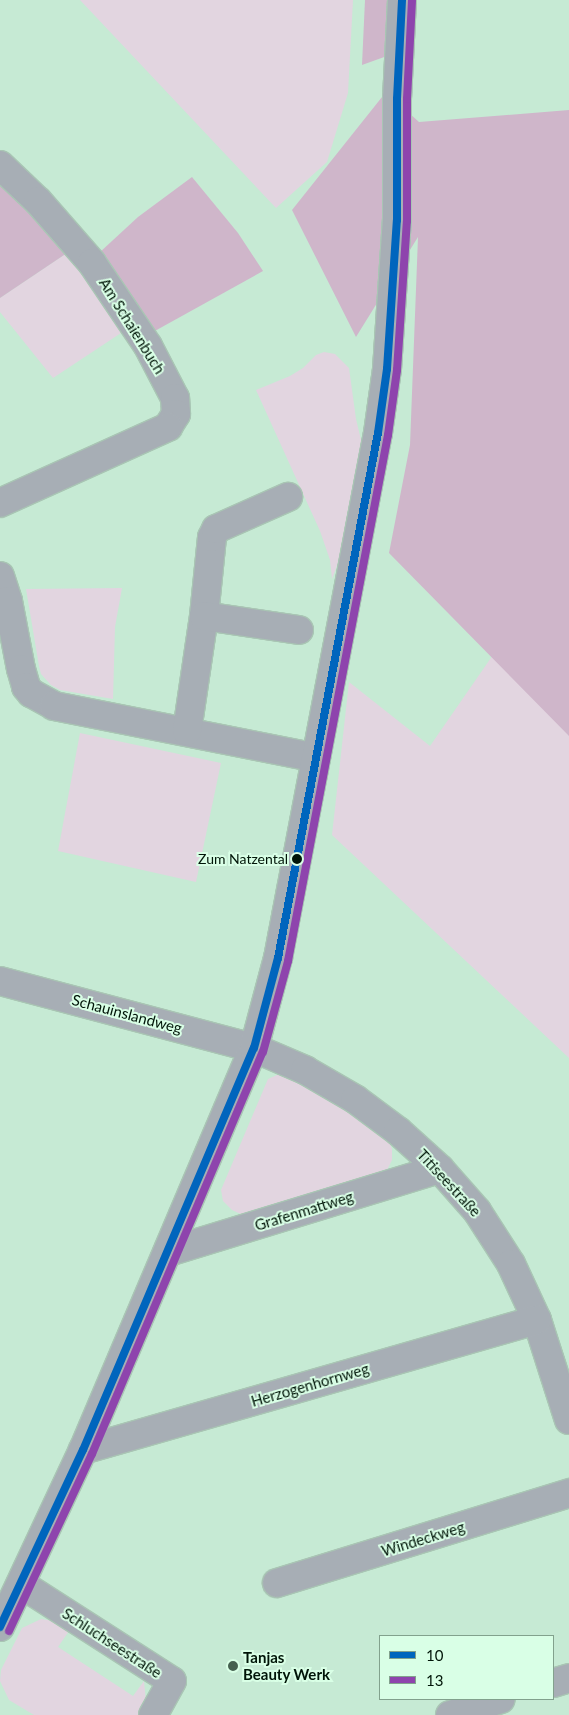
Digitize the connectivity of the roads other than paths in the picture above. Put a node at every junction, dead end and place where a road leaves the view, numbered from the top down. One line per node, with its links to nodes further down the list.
1 (402, 0): 9 (street)
2 (0, 165): 4 (street, Am Schaienbuch)
3 (288, 497): 6 (street)
4 (0, 503)
5 (0, 576): 8 (street)
6 (204, 616): 7 (street); 8 (street)
7 (299, 630)
8 (187, 731): 9 (street)
9 (316, 758): 11 (street)
10 (0, 981): 11 (street, Schauinslandweg)
11 (254, 1048): 12 (street, Titiseestraße); 13 (street)
12 (440, 1169): 13 (street, Grafenmattweg); 14 (street, Titiseestraße)
13 (168, 1252): 16 (street)
14 (537, 1320): 15 (street, Titiseestraße); 16 (street, Herzogenhornweg)
15 (569, 1420)
16 (83, 1450): 19 (street)
17 (569, 1493): 18 (street, Windeckweg)
18 (277, 1583)
19 (21, 1584): 20 (street); 24 (street, Schluchseestraße)
20 (0, 1627)
21 (569, 1678): 22 (street)
22 (554, 1683)
23 (498, 1700): 25 (street)
24 (153, 1715)
25 (450, 1715)

